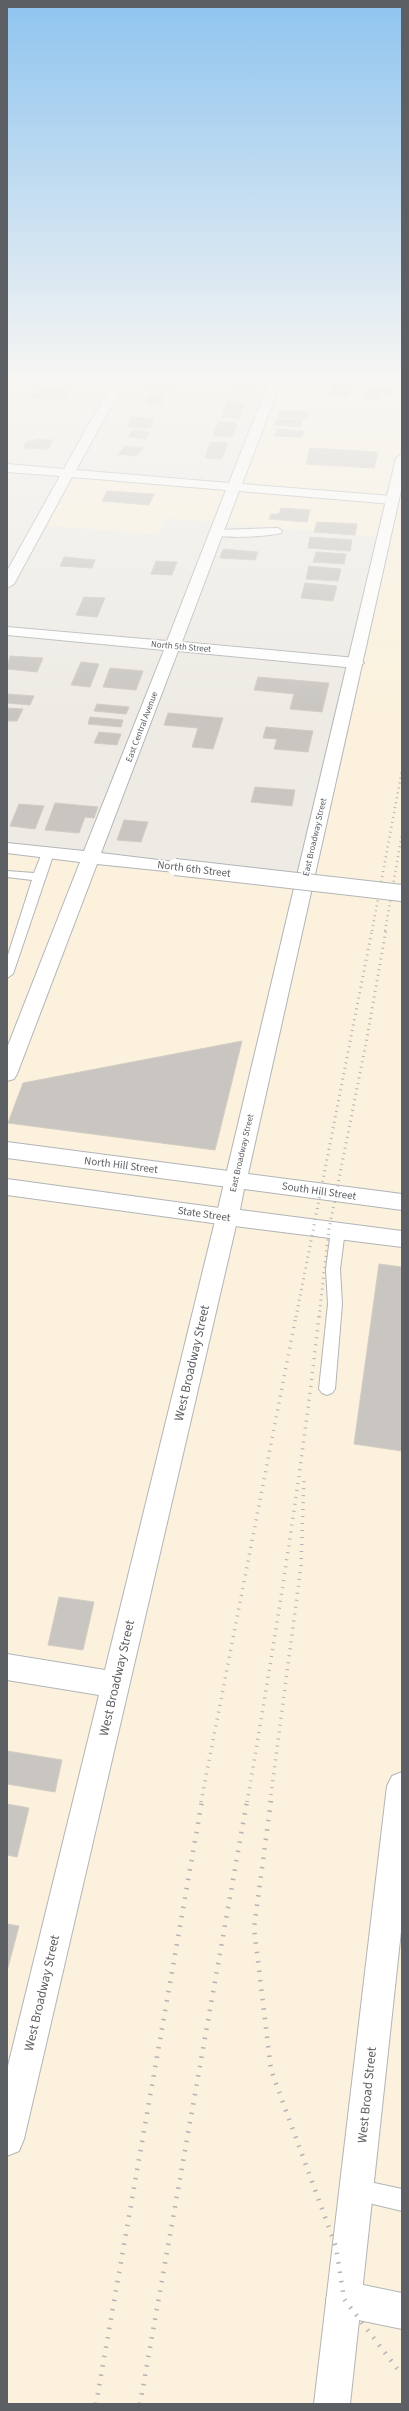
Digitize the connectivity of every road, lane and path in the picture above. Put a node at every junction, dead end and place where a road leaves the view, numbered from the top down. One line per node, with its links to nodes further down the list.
1 (57, 492): 8 (street)
2 (232, 492): 7 (street, East Central Avenue)
3 (289, 492): 5 (street)
4 (394, 492): 5 (street, East Broadway Street)
5 (392, 500): 11 (street, East Broadway Street)
6 (278, 531): 7 (lane)
7 (217, 533): 10 (street, East Central Avenue)
8 (7, 584)
9 (7, 631): 10 (street, North 5th Street)
10 (173, 646): 11 (street, North 5th Street); 14 (street, East Central Avenue)
11 (356, 663): 21 (street, East Broadway Street)
12 (7, 848): 13 (street, North 6th Street)
13 (48, 853): 14 (street, North 6th Street); 16 (lane)
14 (90, 858): 17 (street, North 6th Street, bridge); 19 (street, East Central Avenue)
15 (7, 874): 16 (lane)
16 (38, 877): 18 (lane)
17 (402, 893)
18 (7, 974)
19 (7, 1074)
20 (7, 1150): 21 (street, North Hill Street)
21 (236, 1180): 23 (street, South Hill Street); 24 (street, East Broadway Street)
22 (7, 1187): 24 (street, State Street)
23 (402, 1202)
24 (227, 1217): 25 (street, State Street); 29 (street, West Broadway Street)
25 (338, 1230): 26 (street, State Street); 27 (lane)
26 (402, 1239)
27 (328, 1389)
28 (7, 1667): 29 (street)
29 (116, 1685): 31 (street, West Broadway Street)
30 (402, 1786): 32 (street, West Broad Street)
31 (7, 2139)
32 (356, 2190): 33 (lane); 34 (street, West Broad Street)
33 (402, 2200)
34 (344, 2299): 35 (street); 36 (street, West Broad Street)
35 (402, 2311)
36 (332, 2404)

